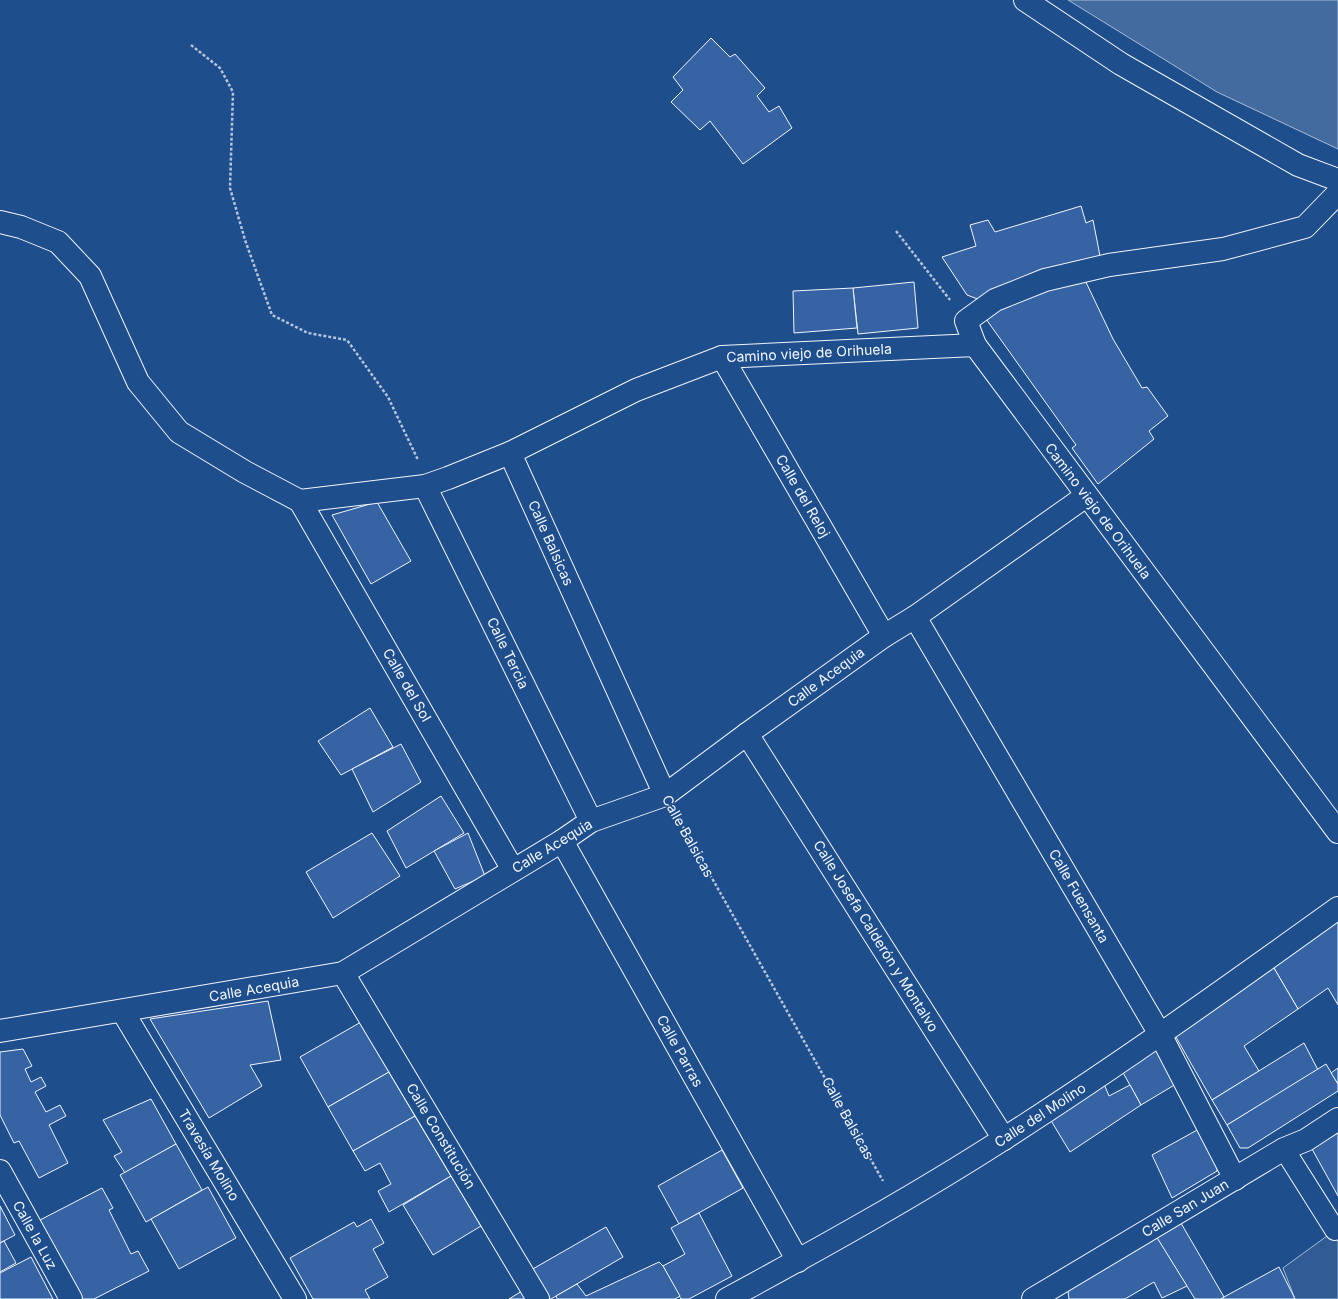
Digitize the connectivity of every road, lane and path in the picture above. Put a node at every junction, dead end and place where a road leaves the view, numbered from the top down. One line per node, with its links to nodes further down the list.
1 (1025, 0): 3 (street)
2 (191, 45): 11 (path)
3 (1338, 180)
4 (1338, 193): 7 (street)
5 (0, 222): 13 (street)
6 (896, 231): 7 (path)
7 (966, 321): 8 (street)
8 (975, 345): 9 (street, Camino viejo de Orihuela); 12 (street, Camino viejo de Orihuela)
9 (722, 357): 10 (street, Camino viejo de Orihuela); 15 (street, Calle del Reloj)
10 (510, 453): 11 (street, Camino viejo de Orihuela); 17 (street, Calle Balsicas)
11 (427, 484): 13 (street, Camino viejo de Orihuela); 18 (street, Calle Tercia)
12 (1086, 496): 14 (street, Calle Acequia); 19 (street, Camino viejo de Orihuela)
13 (300, 500): 21 (street, Calle del Sol)
14 (915, 617): 15 (street, Calle Acequia); 26 (street, Calle Fuensanta)
15 (884, 636): 16 (street, Calle Acequia)
16 (747, 734): 17 (street, Calle Acequia); 28 (street, Calle Josefa Calderón y Montalvo)
17 (665, 796): 18 (street, Calle Acequia); 32 (path, Calle Balsicas)
18 (591, 821): 20 (street, Calle Acequia)
19 (1338, 831)
20 (562, 841): 21 (street, Calle Acequia); 34 (street, Calle Parras)
21 (513, 870): 23 (street, Calle Acequia)
22 (1338, 908): 26 (street, Calle del Molino)
23 (343, 973): 24 (street, Calle Acequia); 38 (street, Calle Constitución)
24 (123, 1012): 25 (street, Calle Acequia); 37 (street, Travesía Molino)
25 (0, 1031)
26 (1161, 1036): 28 (street, Calle del Molino); 31 (street, Calle Fuensanta)
27 (1338, 1119): 29 (street, Calle San Juan)
28 (1004, 1139): 32 (street, Calle del Molino)
29 (1284, 1149): 31 (street, Calle San Juan); 33 (street)
30 (0, 1171): 36 (street, Calle la Luz)
31 (1235, 1178): 35 (street, Calle San Juan)
32 (896, 1204): 34 (street, Calle del Molino)
33 (1335, 1230)
34 (798, 1260): 39 (street, Calle del Molino)
35 (1043, 1296)
36 (70, 1299)
37 (295, 1299)
38 (538, 1299)
39 (727, 1299)

